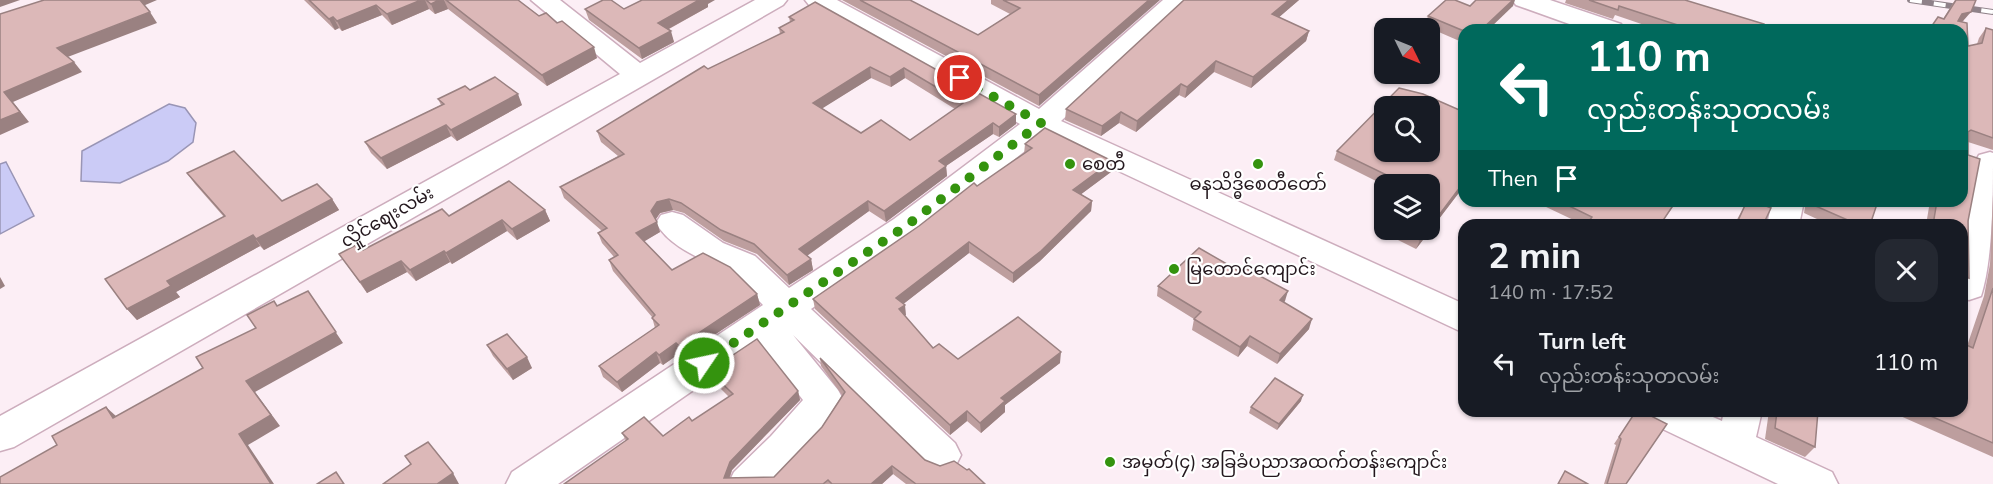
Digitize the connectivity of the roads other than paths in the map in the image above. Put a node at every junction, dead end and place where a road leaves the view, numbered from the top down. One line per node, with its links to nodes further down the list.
1 (544, 0): 7 (street)
2 (774, 0): 7 (street, လှိုင်ဈေးလမ်း)
3 (818, 0): 8 (street)
4 (1178, 0): 8 (street)
5 (1526, 0): 6 (street)
6 (1594, 24)
7 (638, 75): 15 (street, လှိုင်ဈေးလမ်း)
8 (1041, 123): 12 (street); 13 (street)
9 (1982, 159): 11 (street)
10 (672, 223): 12 (street)
11 (1969, 287)
12 (775, 315): 17 (street); 18 (street); 19 (street)
13 (1458, 317)
14 (1689, 417): 16 (street)
15 (5, 424)
16 (1739, 428): 20 (street)
17 (941, 455)
18 (526, 484)
19 (748, 484)
20 (1818, 484)

